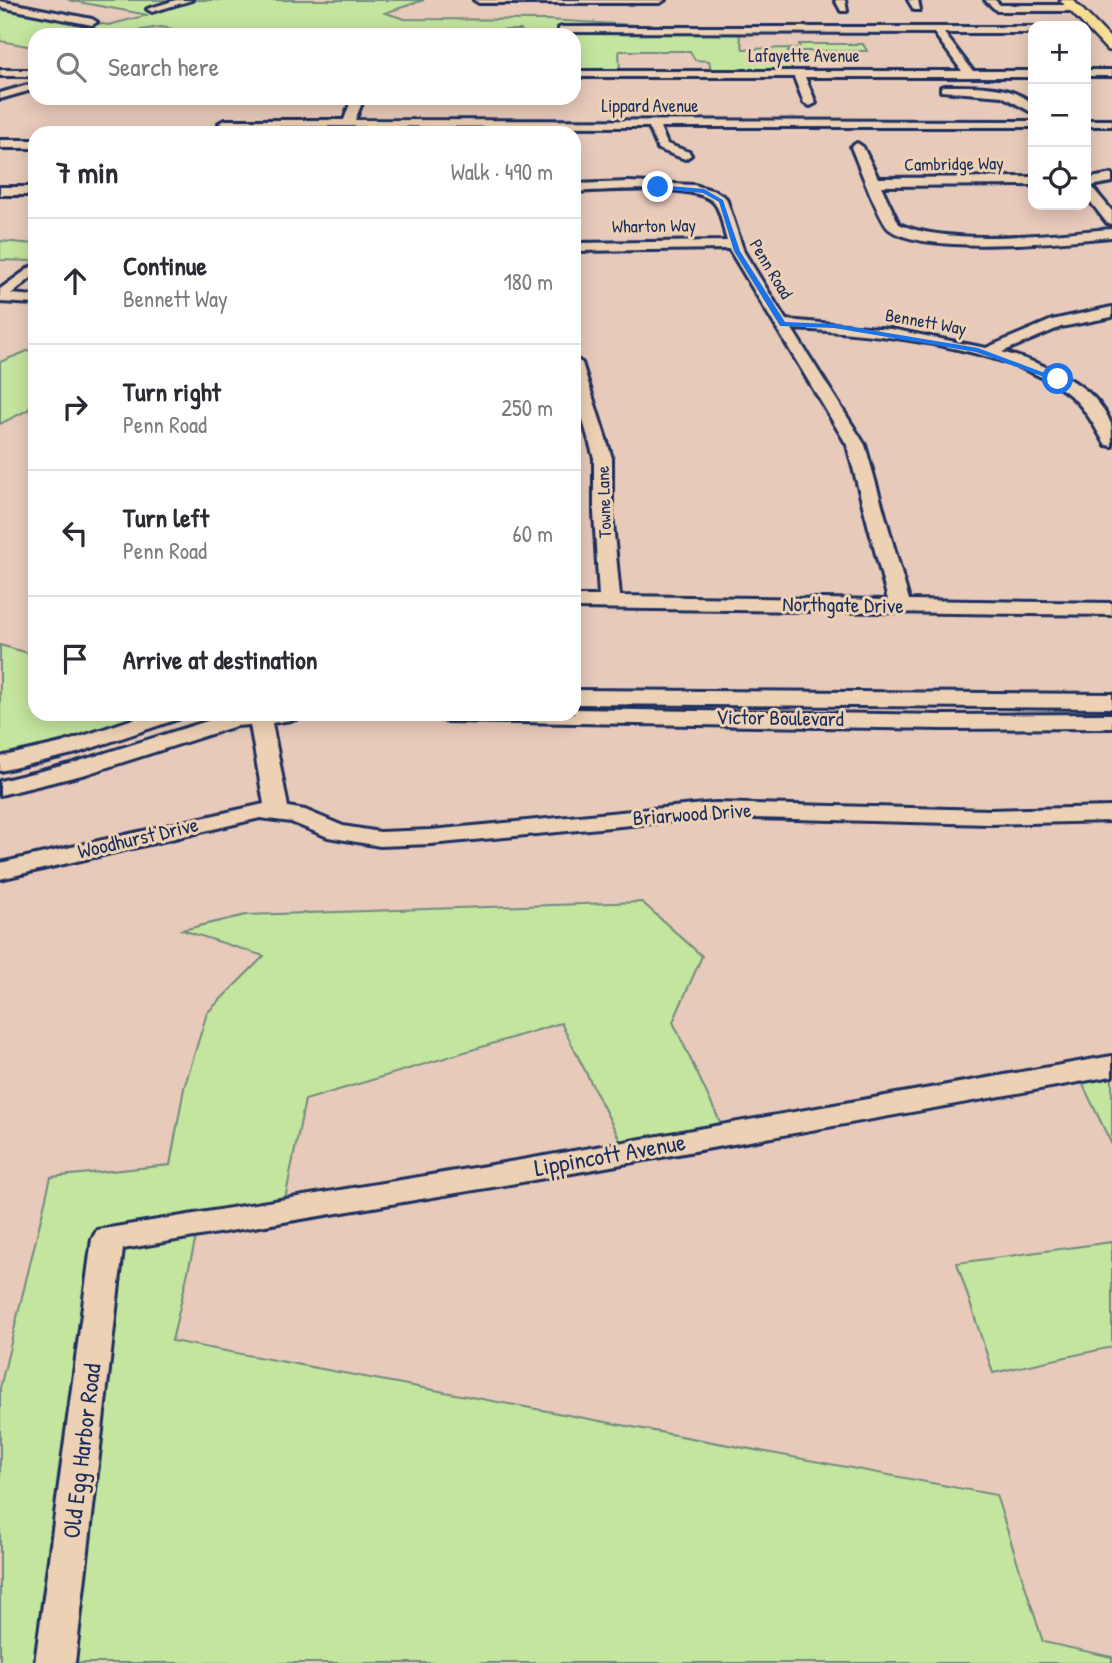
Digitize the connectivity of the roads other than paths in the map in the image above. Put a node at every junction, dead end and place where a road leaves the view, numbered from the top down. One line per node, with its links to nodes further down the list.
1 (187, 0): 7 (street)
2 (479, 0): 3 (street)
3 (660, 0)
4 (0, 4): 9 (street)
5 (993, 4): 6 (street)
6 (1070, 4): 8 (main road)
7 (152, 9)
8 (1083, 21)
9 (92, 22)
10 (581, 30): 11 (street)
11 (937, 30): 12 (street); 23 (street)
12 (1016, 30): 13 (street); 15 (street)
13 (1028, 30)
14 (1091, 31): 16 (main road)
15 (1027, 43)
16 (1112, 47)
17 (0, 73): 18 (street)
18 (28, 73)
19 (1091, 73): 20 (street)
20 (1112, 73)
21 (581, 74): 22 (street, Lafayette Avenue)
22 (798, 74): 23 (street, Lafayette Avenue); 28 (street)
23 (970, 74): 24 (street, Lafayette Avenue)
24 (1028, 74)
25 (28, 88): 27 (street)
26 (942, 89): 29 (street)
27 (4, 94)
28 (810, 103)
29 (1028, 104)
30 (355, 105): 34 (street)
31 (225, 123): 37 (street, Lippard Avenue)
32 (1091, 123): 33 (street)
33 (1112, 123)
34 (348, 124): 38 (street, Lippard Avenue); 39 (street, Lippard Avenue)
35 (654, 124): 36 (street, Lippard Avenue); 40 (street, Lippard Avenue); 44 (street)
36 (1028, 124)
37 (242, 126)
38 (301, 126)
39 (386, 126)
40 (581, 126)
41 (0, 144): 42 (street)
42 (28, 144)
43 (857, 147): 47 (street)
44 (685, 155)
45 (1112, 178): 48 (street)
46 (1028, 181): 47 (street, Cambridge Way)
47 (874, 182): 54 (street)
48 (1091, 184)
49 (581, 188): 55 (street, Penn Road)
50 (0, 191): 51 (street)
51 (28, 191)
52 (1091, 193): 53 (street)
53 (1112, 220)
54 (1112, 233)
55 (734, 245): 56 (street, Wharton Way); 61 (street, Penn Road)
56 (581, 247)
57 (28, 274): 58 (street)
58 (0, 297): 59 (street)
59 (28, 299)
60 (1112, 312): 62 (street)
61 (782, 324): 62 (street, Bennett Way); 67 (street, Penn Road)
62 (987, 353): 64 (street, Bennett Way)
63 (581, 383): 66 (street, Towne Lane)
64 (1112, 442)
65 (581, 602): 66 (street, Northgate Drive)
66 (610, 602): 67 (street, Northgate Drive)
67 (900, 606): 68 (street, Northgate Drive)
68 (1112, 609)
69 (581, 697): 70 (street, Victor Boulevard)
70 (1112, 701)
71 (581, 716): 75 (street, Victor Boulevard)
72 (149, 721): 76 (street)
73 (232, 721): 77 (street)
74 (261, 721): 80 (street)
75 (1112, 721)
76 (113, 733): 77 (street); 78 (street)
77 (121, 755): 79 (street)
78 (0, 764)
79 (0, 788)
80 (277, 811): 81 (street, Briarwood Drive); 82 (street, Woodhurst Drive)
81 (1112, 814)
82 (0, 871)
83 (1112, 1066): 84 (street, Lippincott Avenue)
84 (108, 1239): 85 (street, Old Egg Harbor Road)
85 (55, 1663)

